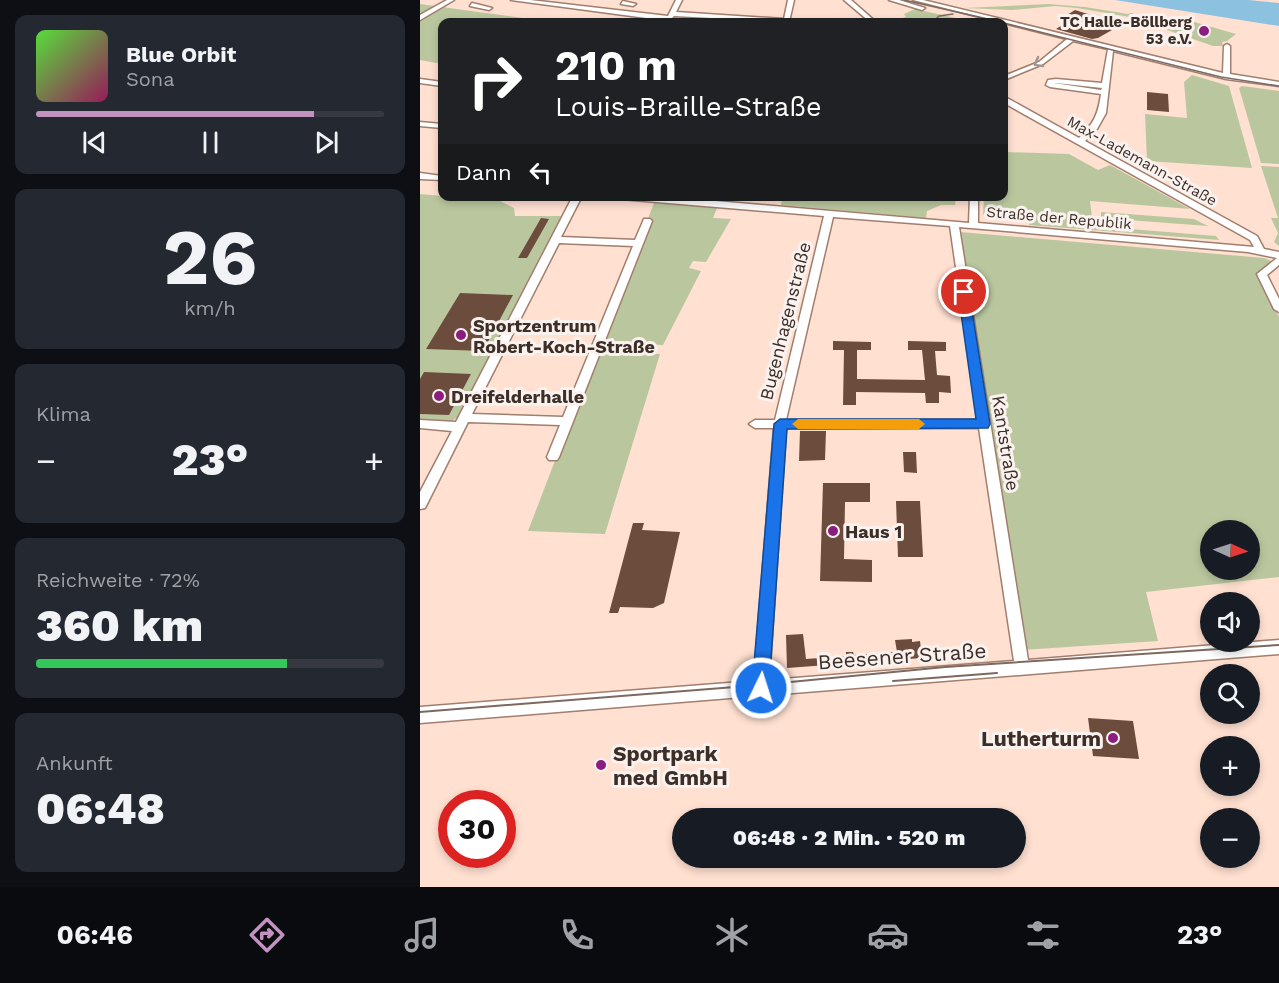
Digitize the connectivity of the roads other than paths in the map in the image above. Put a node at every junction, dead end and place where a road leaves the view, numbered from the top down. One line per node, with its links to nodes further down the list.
1 (451, 0): 13 (street)
2 (514, 0): 8 (street)
3 (679, 0): 14 (street)
4 (791, 0): 15 (street)
5 (847, 0): 16 (street)
6 (892, 0): 18 (street)
7 (916, 0): 19 (street)
8 (563, 3): 12 (street)
9 (862, 3): 17 (street)
10 (472, 5): 11 (street)
11 (487, 5)
12 (618, 13): 14 (street)
13 (420, 18)
14 (670, 18)
15 (787, 18)
16 (868, 18)
17 (876, 18)
18 (970, 18)
19 (988, 18)
20 (1008, 23): 22 (street)
21 (1008, 27): 22 (street)
22 (1071, 39): 24 (street); 25 (street, one-way to 25); 26 (street)
23 (1227, 46): 26 (street)
24 (1110, 51): 30 (street); 31 (street)
25 (1008, 76)
26 (1226, 76): 29 (street)
27 (420, 81): 28 (street)
28 (438, 83)
29 (1279, 84)
30 (1106, 89): 30 (street); 35 (street)
31 (1279, 89)
32 (1008, 102): 35 (street, Max-Lademann-Straße)
33 (420, 124): 34 (street)
34 (438, 126)
35 (1080, 142): 49 (street, Max-Lademann-Straße)
36 (420, 176): 37 (street)
37 (438, 178)
38 (420, 183): 39 (street)
39 (438, 184)
40 (575, 201): 47 (street)
41 (730, 201): 43 (street, Straße der Republik)
42 (974, 201): 46 (street)
43 (829, 214): 45 (street, Straße der Republik); 56 (street, Bugenhagenstraße)
44 (647, 221): 48 (street)
45 (954, 225): 46 (street, Straße der Republik); 57 (street, Kantstraße)
46 (973, 226): 49 (street, Straße der Republik)
47 (555, 240): 48 (street); 53 (street)
48 (638, 243): 52 (street)
49 (1260, 251): 50 (street, Straße der Republik)
50 (1279, 258): 51 (street)
51 (1279, 309)
52 (567, 421): 53 (street); 58 (street)
53 (462, 422): 54 (street); 59 (street)
54 (420, 424)
55 (755, 424): 56 (street)
56 (780, 424): 57 (street); 62 (street, Bugenhagenstraße)
57 (984, 424): 61 (street, Kantstraße)
58 (553, 458)
59 (420, 504)
60 (1279, 647): 61 (street, Beesener Straße)
61 (1022, 667): 62 (street, Beesener Straße)
62 (761, 688): 63 (street, Beesener Straße)
63 (420, 715)

